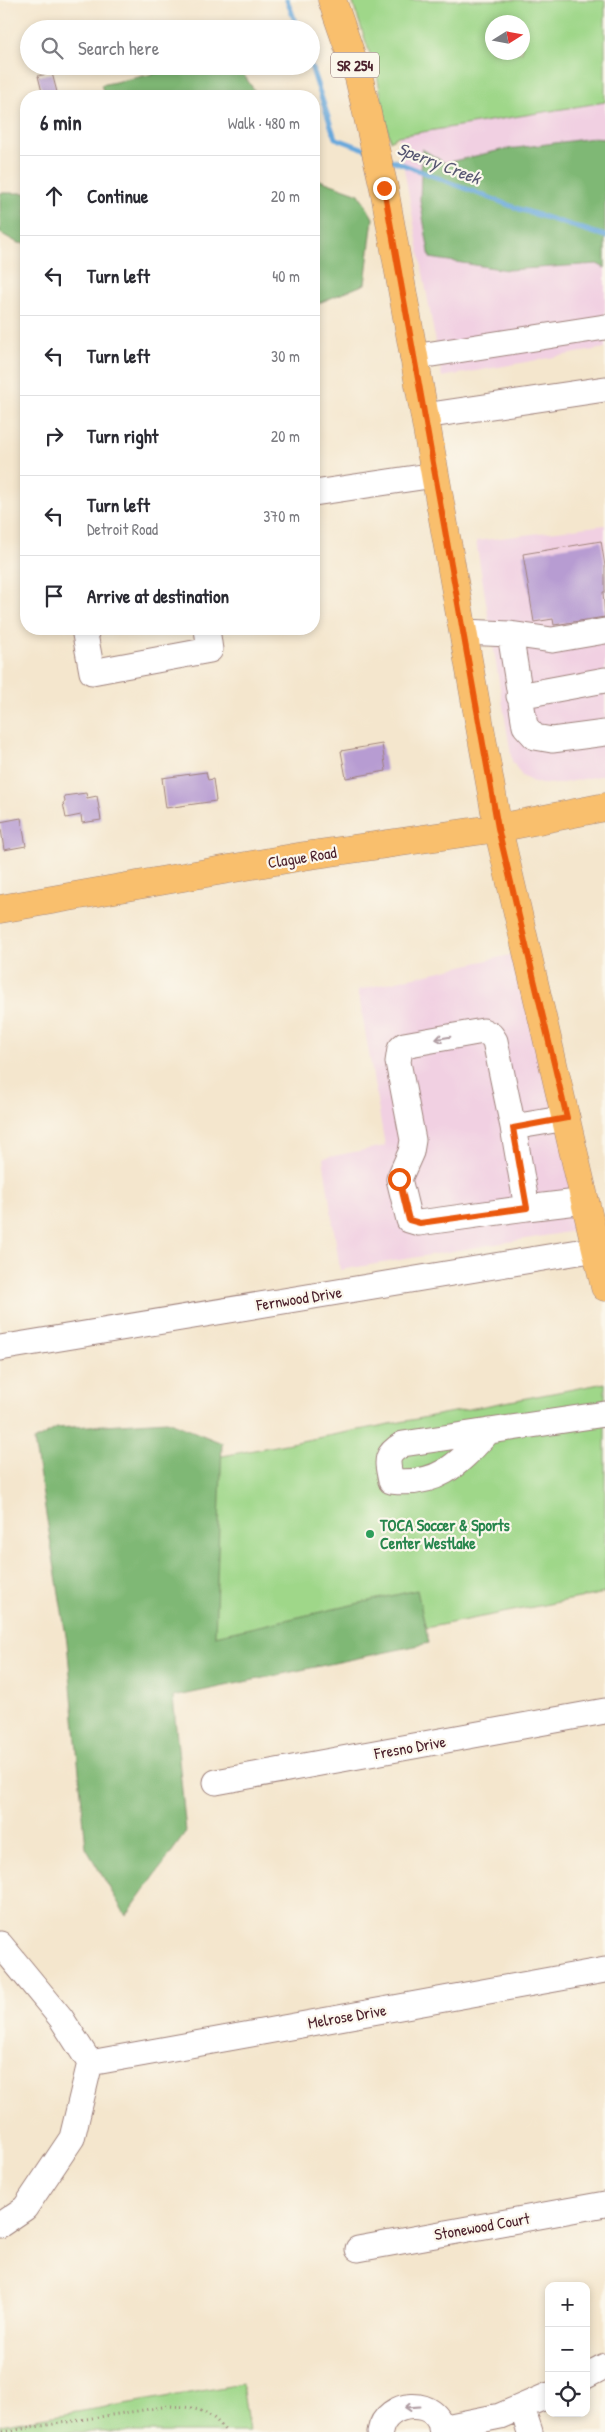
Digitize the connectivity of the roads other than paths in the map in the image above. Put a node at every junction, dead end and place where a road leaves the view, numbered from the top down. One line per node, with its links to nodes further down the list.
1 (332, 0): 3 (main road, SR 254)
2 (605, 327): 3 (street)
3 (413, 357): 5 (main road, SR 254)
4 (605, 388): 5 (street)
5 (424, 416): 6 (main road, SR 254)
6 (435, 475): 7 (street); 8 (main road, SR 254)
7 (320, 492)
8 (462, 632): 10 (street); 17 (main road, SR 254)
9 (605, 632): 10 (street)
10 (510, 634): 14 (street)
11 (85, 635): 12 (street)
12 (208, 635)
13 (605, 680): 14 (street)
14 (519, 696): 15 (street)
15 (605, 733)
16 (605, 807): 17 (main road, Clague Road)
17 (498, 828): 18 (main road, Clague Road); 19 (main road, SR 254)
18 (0, 909)
19 (567, 1118): 20 (street); 21 (main road, SR 254)
20 (513, 1128): 22 (street); 22 (street, one-way to 22)
21 (586, 1201): 22 (street); 23 (main road, SR 254)
22 (527, 1208)
23 (597, 1249): 24 (main road, SR 254); 25 (street, Fernwood Drive)
24 (605, 1287)
25 (0, 1348)
26 (605, 1414): 27 (street)
27 (489, 1431)
28 (605, 1711): 29 (street, Fresno Drive)
29 (216, 1782)
30 (0, 1944): 32 (street)
31 (605, 1970): 32 (street, Melrose Drive)
32 (90, 2062): 34 (street)
33 (605, 2204): 35 (street, Stonewood Court)
34 (0, 2225)
35 (358, 2249)
36 (605, 2366): 37 (street)
37 (590, 2374)
38 (545, 2398): 39 (street)
39 (522, 2408): 40 (street); 42 (street)
40 (441, 2430): 41 (street, one-way to 41)
41 (380, 2432)
42 (530, 2432)

